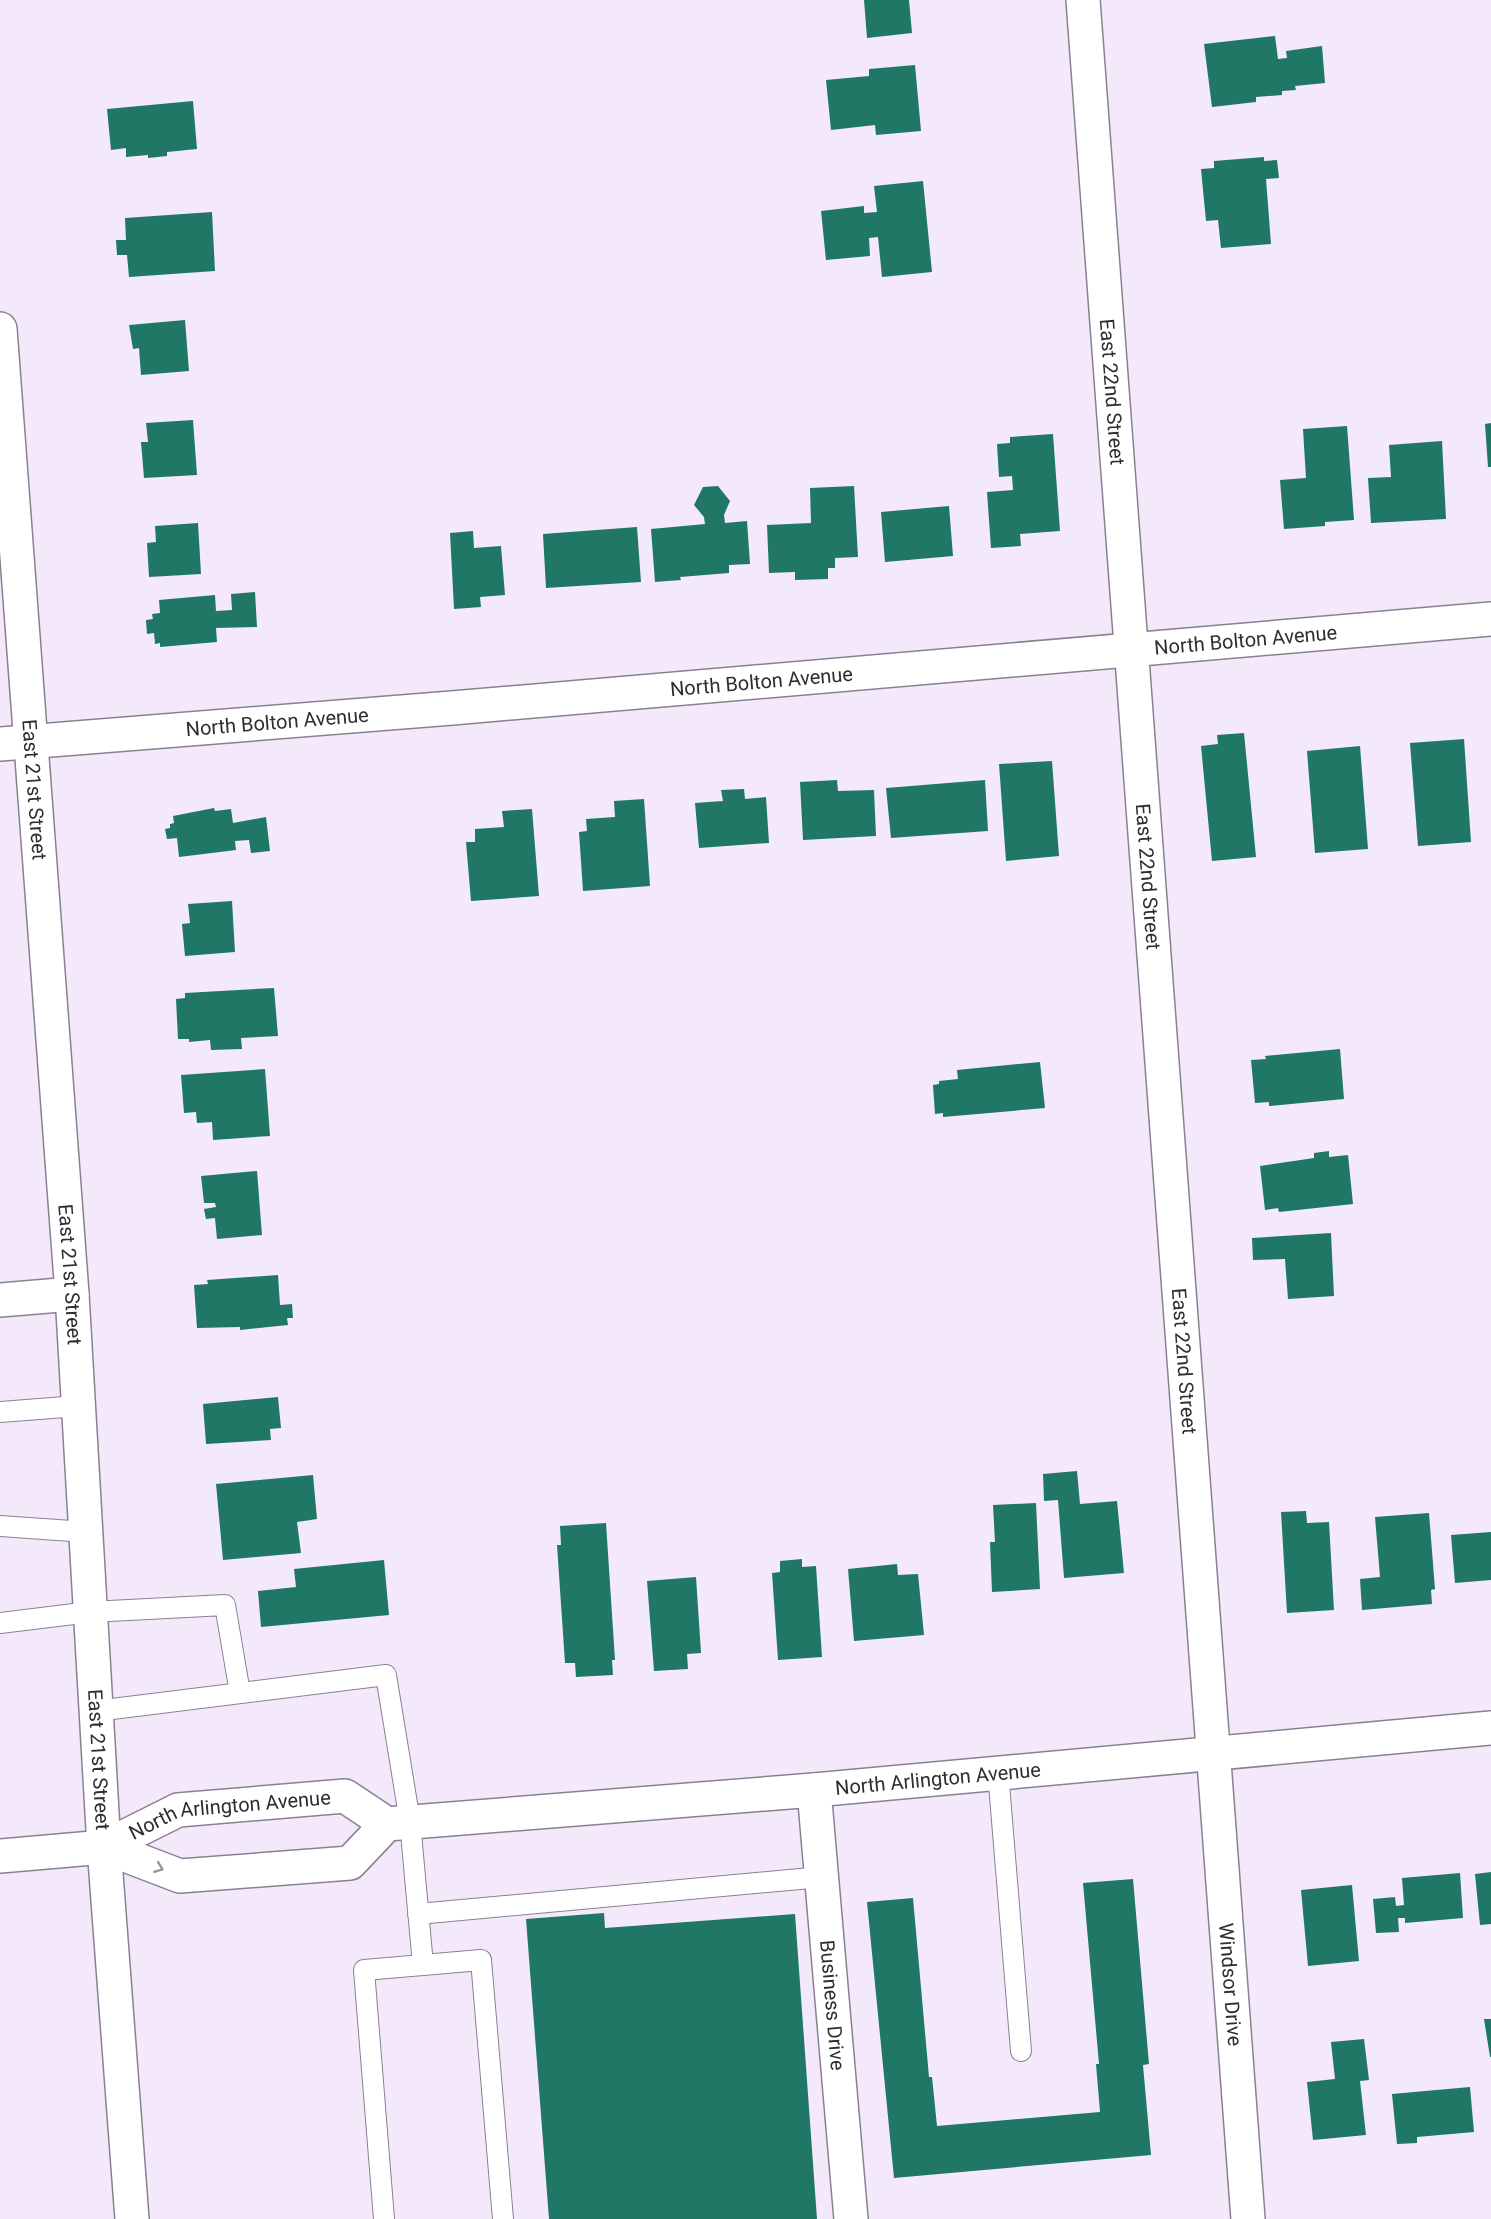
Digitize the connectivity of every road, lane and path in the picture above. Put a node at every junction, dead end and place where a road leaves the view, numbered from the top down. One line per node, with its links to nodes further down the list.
1 (1083, 0): 4 (street, East 22nd Street)
2 (0, 329): 5 (street, East 21st Street)
3 (1491, 619): 4 (street, North Bolton Avenue)
4 (1129, 650): 5 (street, North Bolton Avenue); 17 (street, East 22nd Street)
5 (15, 743): 6 (street, East 21st Street)
6 (72, 1294): 7 (street); 8 (street, East 21st Street)
7 (0, 1300)
8 (78, 1406): 9 (lane); 11 (street, East 21st Street)
9 (0, 1412)
10 (0, 1526): 11 (lane)
11 (86, 1532): 12 (street, East 21st Street)
12 (90, 1612): 13 (lane); 14 (lane); 15 (street, East 21st Street)
13 (0, 1623)
14 (240, 1693): 15 (lane); 20 (lane)
15 (96, 1711): 21 (street, East 21st Street)
16 (1491, 1728): 17 (street, North Arlington Avenue)
17 (1212, 1752): 18 (street, North Arlington Avenue); 31 (street, Windsor Drive)
18 (998, 1772): 19 (street, North Arlington Avenue); 26 (lane)
19 (814, 1790): 20 (street, North Arlington Avenue); 23 (street, Business Drive)
20 (398, 1823): 21 (street, North Arlington Avenue); 21 (street, North Arlington Avenue, one-way to 20); 24 (lane)
21 (104, 1847): 22 (street, North Arlington Avenue); 27 (street, East 21st Street)
22 (0, 1856)
23 (822, 1877): 24 (lane); 30 (street, Business Drive)
24 (418, 1914): 25 (lane)
25 (423, 1965): 28 (lane); 29 (lane)
26 (1021, 2051)
27 (132, 2219)
28 (384, 2219)
29 (503, 2219)
30 (851, 2219)
31 (1248, 2219)

